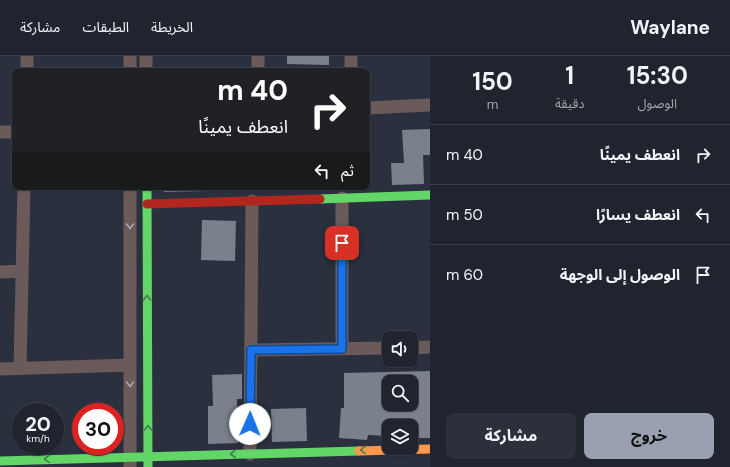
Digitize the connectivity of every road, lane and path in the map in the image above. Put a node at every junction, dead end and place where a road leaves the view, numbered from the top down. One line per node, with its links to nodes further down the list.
1 (28, 56): 6 (street)
2 (130, 56): 7 (street)
3 (146, 56): 8 (street)
4 (258, 56): 9 (street)
5 (351, 56): 10 (street)
6 (27, 68)
7 (130, 68)
8 (146, 68)
9 (258, 68)
10 (351, 68)
11 (430, 105): 12 (street)
12 (370, 108)
13 (0, 132): 14 (street)
14 (12, 132)
15 (24, 190): 22 (street)
16 (130, 190): 29 (street, one-way to 29)
17 (147, 190): 21 (street)
18 (430, 195): 19 (street)
19 (342, 198): 20 (street); 27 (street)
20 (252, 201): 21 (street); 28 (street)
21 (147, 204): 34 (street, one-way to 21)
22 (22, 271): 23 (street); 30 (street)
23 (0, 272)
24 (430, 347): 26 (street)
25 (382, 348): 27 (street)
26 (418, 348)
27 (342, 349): 28 (street)
28 (251, 350): 33 (street)
29 (130, 366): 30 (street); 36 (street, one-way to 36)
30 (20, 368): 31 (street)
31 (0, 369)
32 (430, 448): 33 (street, one-way to 33)
33 (250, 454): 34 (street, one-way to 34)
34 (148, 456): 36 (street); 37 (street)
35 (0, 460): 36 (street, one-way to 35)
36 (130, 462)
37 (148, 467)

